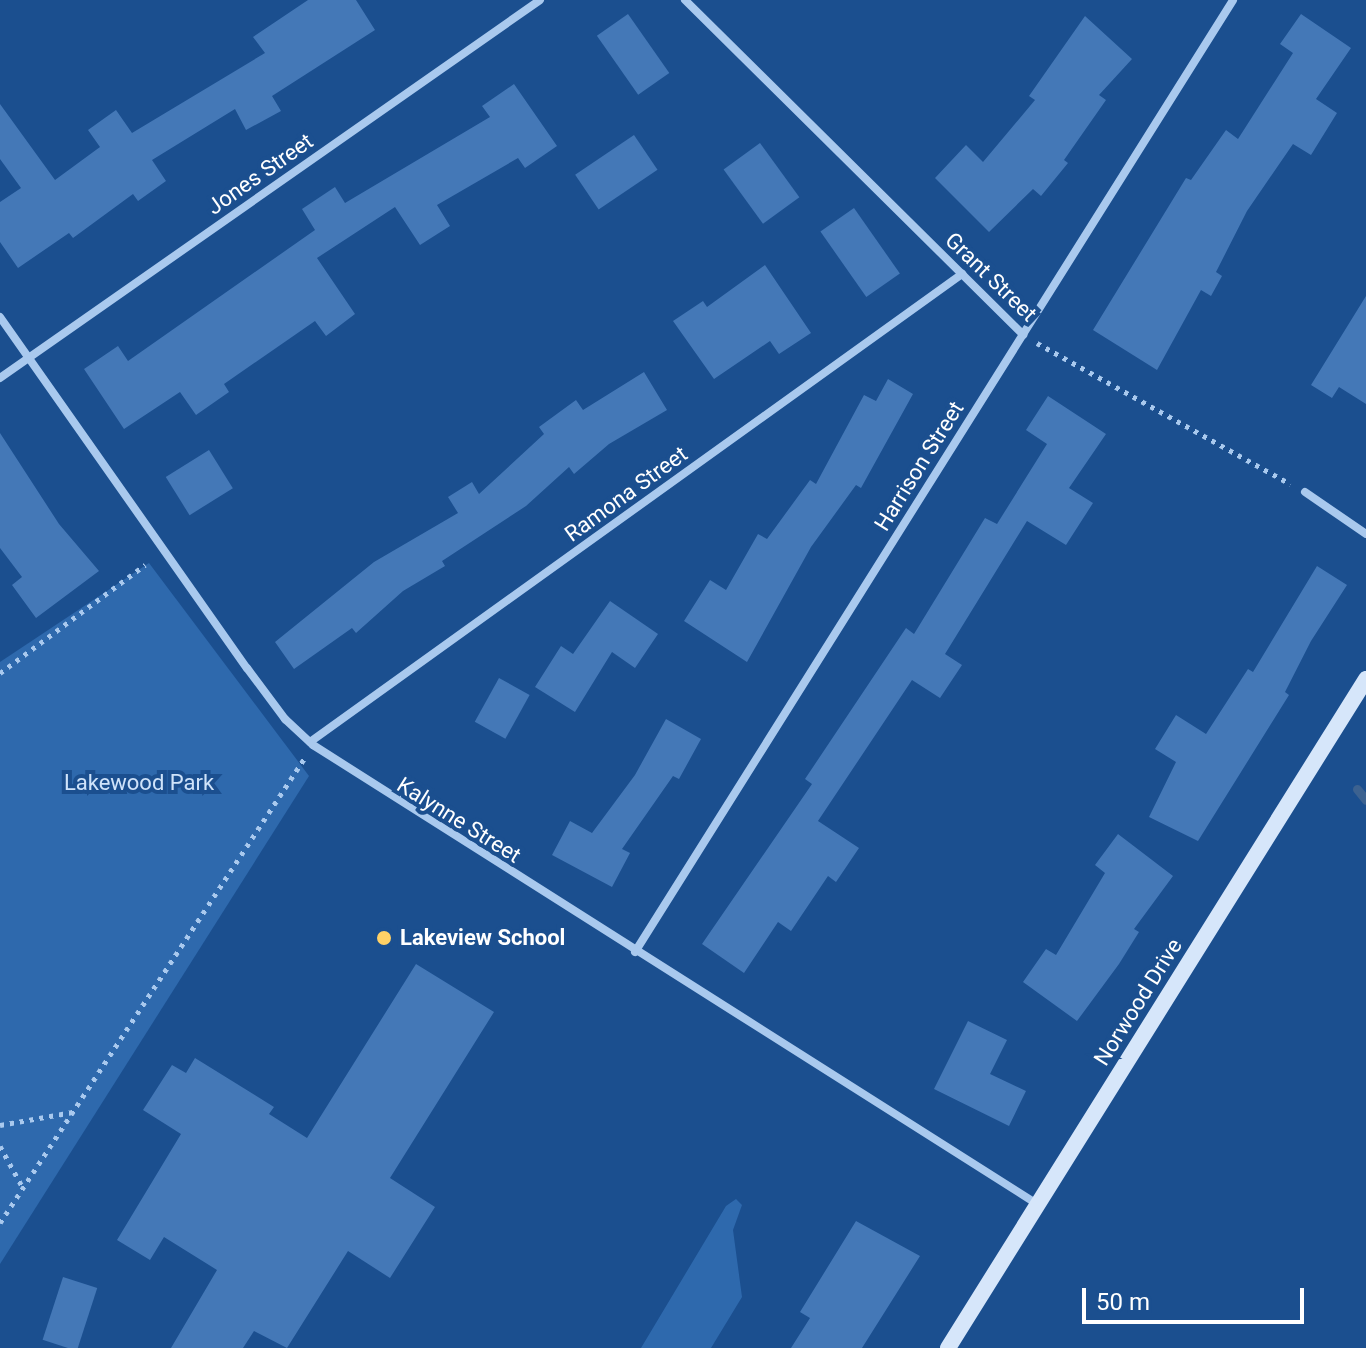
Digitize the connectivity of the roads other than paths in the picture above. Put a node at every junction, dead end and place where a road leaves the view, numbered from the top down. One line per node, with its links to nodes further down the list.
1 (540, 0): 7 (street, Jones Street)
2 (685, 0): 4 (street, Grant Street)
3 (1233, 0): 6 (street, Harrison Street)
4 (962, 274): 6 (street, Grant Street); 12 (street, Ramona Street)
5 (0, 317): 7 (street, Kalynne Street)
6 (1023, 335): 13 (street, Harrison Street)
7 (28, 357): 8 (street, Jones Street); 12 (street, Kalynne Street)
8 (0, 378)
9 (1305, 492): 10 (street)
10 (1366, 534)
11 (1366, 679): 14 (street, Norwood Drive)
12 (312, 744): 13 (street, Kalynne Street)
13 (635, 952): 14 (street, Kalynne Street)
14 (1037, 1204): 15 (street, Norwood Drive)
15 (948, 1348)

